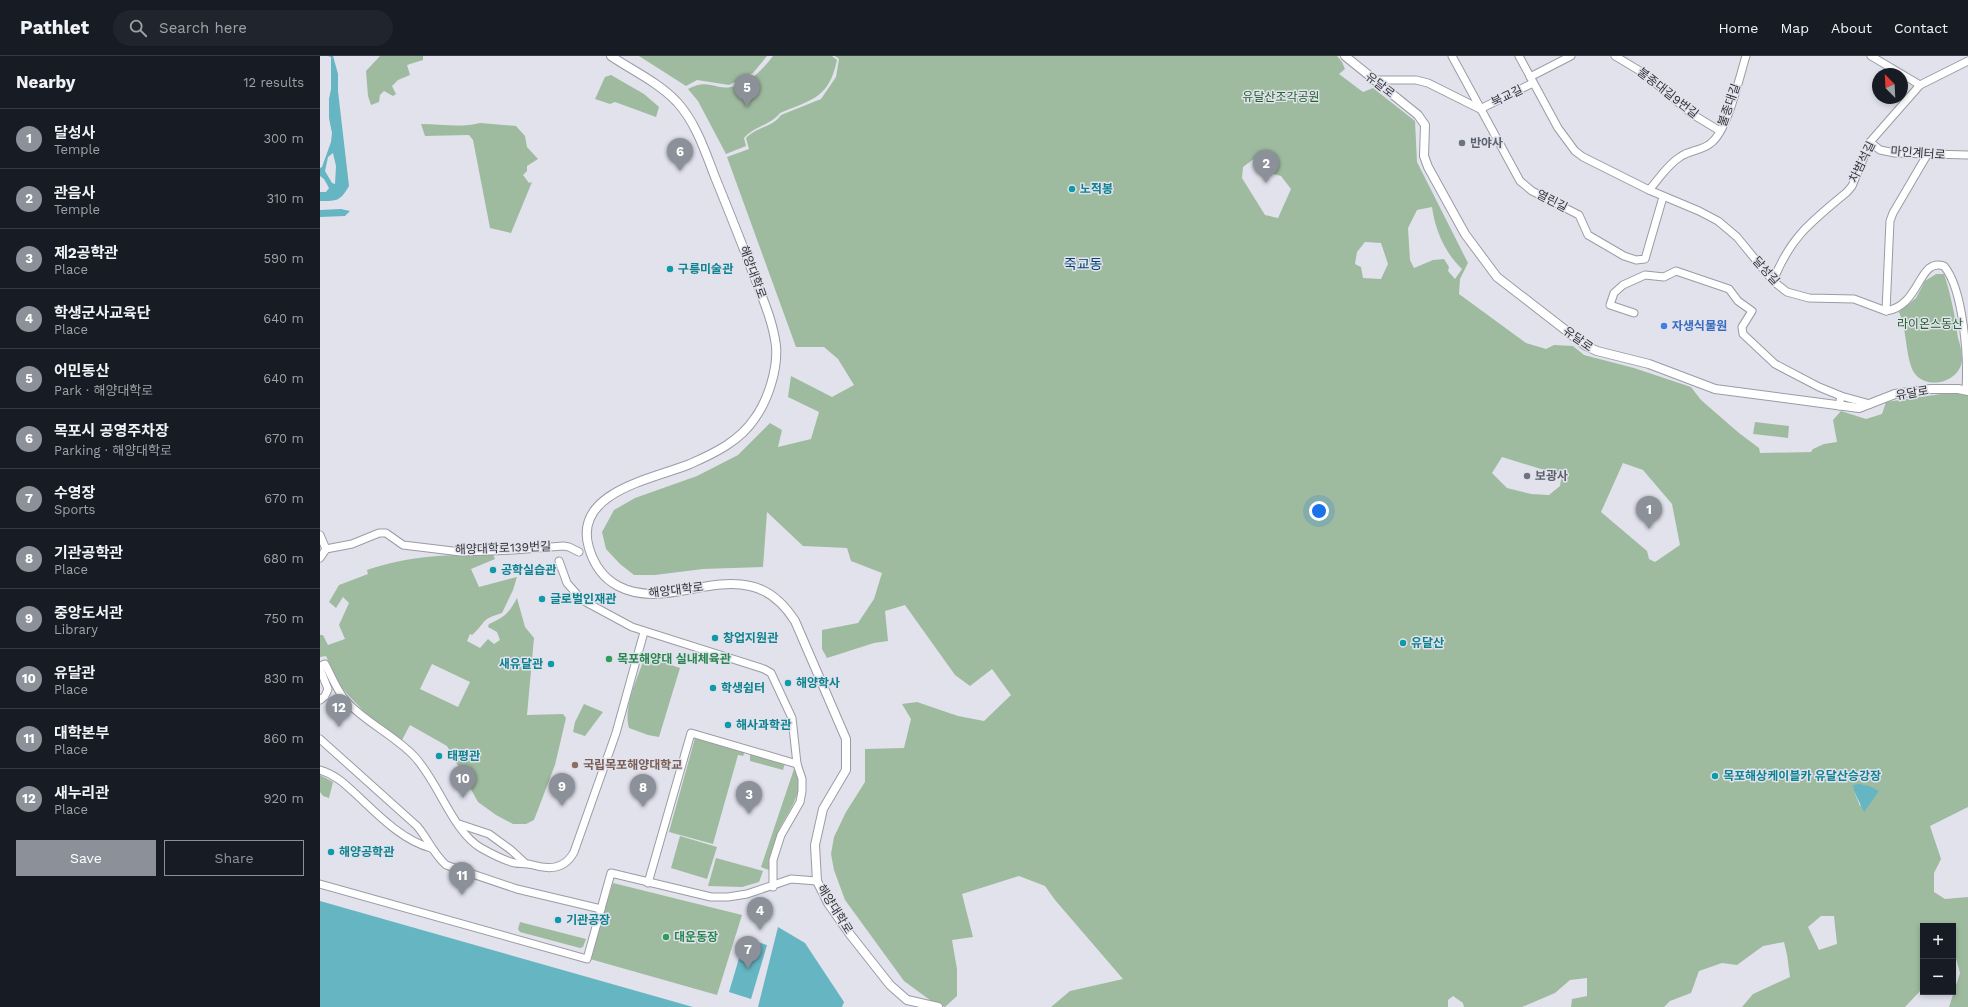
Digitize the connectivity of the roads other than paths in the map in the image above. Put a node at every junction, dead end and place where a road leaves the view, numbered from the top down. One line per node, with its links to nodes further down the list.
1 (610, 56): 42 (street, 해양대학로)
2 (1345, 56): 10 (street, 유달로)
3 (1452, 56): 13 (street, 열린길)
4 (1519, 56): 11 (street, 달성길)
5 (1571, 56): 11 (street, 북교길)
6 (1615, 56): 14 (street, 불종대길9번길)
7 (1746, 56): 14 (street, 불종대길)
8 (1871, 56): 12 (street)
9 (1968, 61): 12 (street, 차범석길)
10 (1373, 80): 13 (street); 26 (street, 유달로)
11 (1532, 80): 13 (street, 북교길); 18 (street, 달성길)
12 (1920, 85): 15 (street, 차범석길)
13 (1480, 109): 19 (street, 열린길)
14 (1720, 131): 18 (street, 불종대길)
15 (1870, 142): 17 (street, 마인계터로); 20 (street, 차범석길)
16 (1968, 155): 17 (street, 마인계터로)
17 (1927, 156): 21 (street)
18 (1649, 190): 19 (street, 달성길)
19 (1663, 197): 20 (street, 달성길)
20 (1773, 281): 21 (street, 달성길)
21 (1886, 310): 23 (street)
22 (1634, 313): 24 (street)
23 (1967, 391): 25 (street, 유달로)
24 (1841, 396): 25 (street); 26 (street)
25 (1870, 404): 26 (street, 유달로)
26 (1839, 406)
27 (320, 535): 28 (street)
28 (326, 549): 29 (street, 해양대학로139번길); 30 (street)
29 (579, 552)
30 (320, 558)
31 (559, 561): 32 (street)
32 (644, 632): 37 (street); 41 (street)
33 (320, 666): 39 (street)
34 (320, 669): 35 (street)
35 (320, 700)
36 (320, 739): 40 (street)
37 (797, 764): 43 (street); 45 (street)
38 (320, 770): 40 (street)
39 (459, 824): 41 (street); 41 (street)
40 (431, 848): 46 (street)
41 (524, 862)
42 (817, 881): 45 (street); 47 (street, 해양대학로)
43 (648, 883): 45 (street); 46 (street)
44 (320, 884): 46 (street)
45 (773, 887)
46 (601, 909)
47 (938, 1007)

